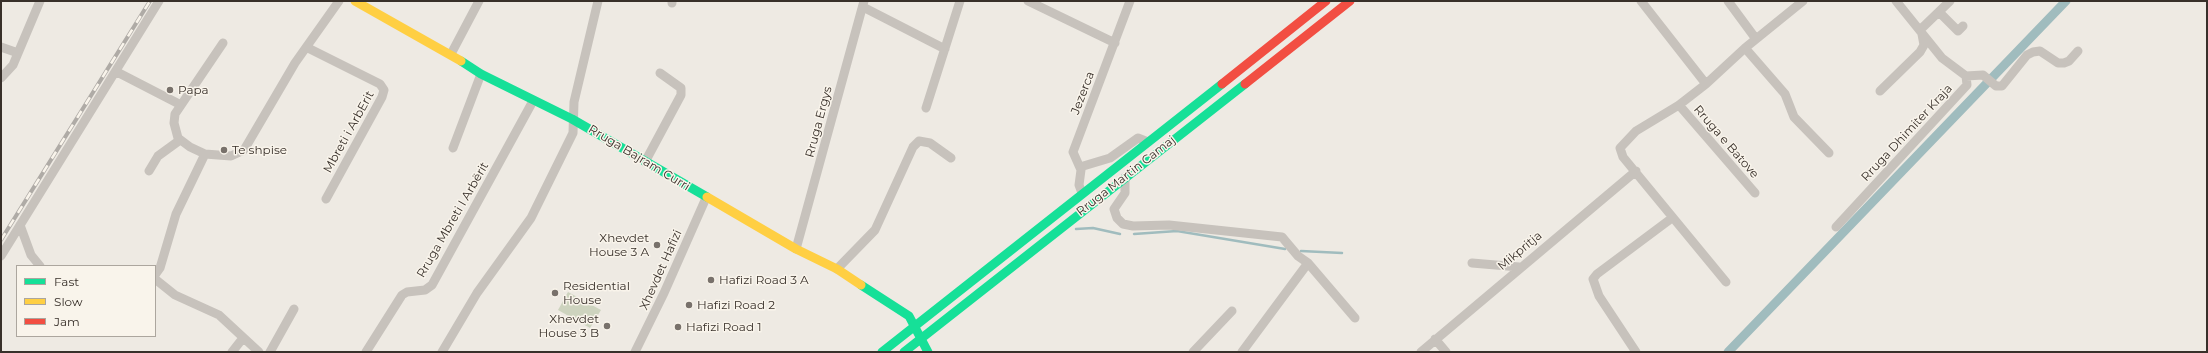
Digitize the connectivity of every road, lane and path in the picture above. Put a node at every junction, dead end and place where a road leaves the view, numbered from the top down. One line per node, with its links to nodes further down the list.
1 (40, 1): 29 (street)
2 (159, 1): 31 (street)
3 (339, 1): 25 (street)
4 (479, 1): 30 (street)
5 (598, 1): 42 (street)
6 (960, 1): 27 (street)
7 (1028, 1): 22 (street)
8 (1130, 1): 22 (street, Jezerca)
9 (1326, 1): 44 (main road, Rruga Martin Camaj)
10 (1350, 1): 53 (main road, Rruga Martin Camaj)
11 (1641, 1): 36 (street)
12 (1728, 1): 21 (street)
13 (1803, 1): 21 (street)
14 (1896, 1): 20 (street, Rruga Dhimiter Kraja)
15 (1950, 1): 18 (street)
16 (358, 2): 30 (main road, Rruga Bajram Curri)
17 (863, 4): 27 (street); 61 (street, Rruga Ergys)
18 (1939, 12): 19 (street); 20 (street)
19 (1963, 26)
20 (1921, 29): 34 (street, Rruga Dhimiter Kraja); 37 (street)
21 (1756, 39): 26 (street)
22 (1114, 42): 50 (street, Jezerca)
23 (223, 43): 39 (street)
24 (1, 48): 29 (street)
25 (308, 48): 47 (street); 57 (street, Mbreti i ArbErit)
26 (1745, 48): 36 (street); 46 (street)
27 (945, 50): 41 (street)
28 (2078, 51): 34 (street)
29 (18, 53): 35 (street)
30 (451, 54): 33 (main road, Rruga Bajram Curri)
31 (117, 72): 39 (street); 59 (street)
32 (660, 73): 49 (street)
33 (481, 74): 38 (main road, Rruga Bajram Curri); 45 (street)
34 (1966, 76): 60 (street, Rruga Dhimiter Kraja)
35 (1, 78)
36 (1706, 84): 40 (street)
37 (1880, 92)
38 (533, 101): 42 (main road, Rruga Bajram Curri); 81 (street, Rruga Mbreti I Arbërit)
39 (181, 105): 43 (street)
40 (1679, 105): 52 (street); 55 (street, Rruga e Batove)
41 (926, 108)
42 (572, 118): 49 (main road, Rruga Bajram Curri); 82 (street)
43 (180, 140): 47 (street); 51 (street)
44 (1148, 142): 50 (street); 54 (main road, Rruga Martin Camaj)
45 (453, 148)
46 (1829, 153)
47 (205, 154): 68 (street)
48 (951, 158): 67 (street)
49 (645, 162): 56 (main road, Rruga Bajram Curri)
50 (1080, 167): 54 (street, Jezerca)
51 (149, 171)
52 (1636, 171): 58 (street); 66 (street, Mikpritja)
53 (1125, 177): 63 (street); 76 (main road, Rruga Martin Camaj)
54 (1082, 193): 74 (main road, Rruga Martin Camaj)
55 (1755, 193)
56 (706, 198): 61 (main road, Rruga Bajram Curri); 83 (street, Xhevdet Hafizi)
57 (326, 199)
58 (1672, 218): 70 (street); 91 (street)
59 (20, 225): 62 (street); 65 (street)
60 (1836, 227)
61 (796, 249): 67 (main road, Rruga Bajram Curri)
62 (1, 256)
63 (1308, 263): 73 (street); 88 (street)
64 (1472, 263): 66 (street)
65 (39, 265)
66 (1519, 268): 77 (street, Mikpritja)
67 (838, 269): 74 (main road, Rruga Bajram Curri)
68 (156, 274)
69 (156, 280): 75 (street)
70 (1726, 282)
71 (294, 309): 80 (street)
72 (1232, 311): 87 (street)
73 (1355, 318)
74 (914, 326): 76 (main road, Rruga Bajram Curri); 84 (main road, Rruga Martin Camaj)
75 (243, 338): 78 (street); 79 (street)
76 (920, 339): 85 (main road, Rruga Martin Camaj); 86 (main road, Rruga Bajram Curri)
77 (1436, 339): 89 (street, Mikpritja); 90 (street)
78 (232, 352)
79 (259, 352)
80 (270, 352)
81 (366, 352)
82 (442, 352)
83 (635, 352)
84 (882, 352)
85 (904, 352)
86 (928, 352)
87 (1193, 352)
88 (1242, 352)
89 (1421, 352)
90 (1446, 352)
91 (1636, 352)

